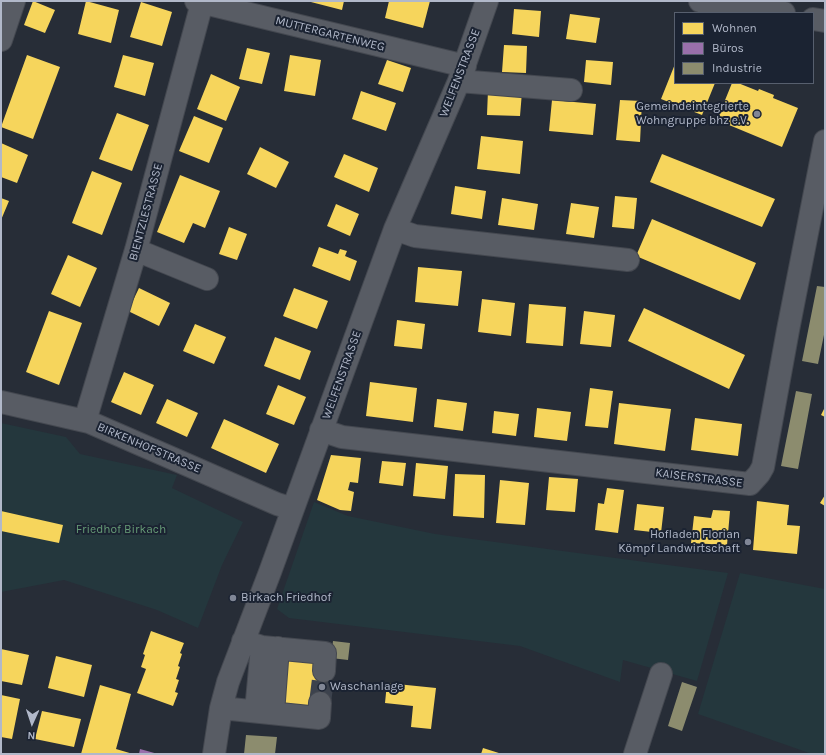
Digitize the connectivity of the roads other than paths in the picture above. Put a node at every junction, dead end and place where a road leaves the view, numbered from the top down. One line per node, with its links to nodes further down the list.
1 (14, 1): 9 (street)
2 (487, 1): 10 (street, WELFENSTRASSE)
3 (700, 1): 5 (street)
4 (199, 2): 10 (street, MUTTERGARTENWEG); 14 (street, BIENTZLESTRASSE)
5 (755, 5): 6 (street)
6 (780, 12)
7 (814, 19): 8 (street)
8 (825, 21)
9 (1, 40)
10 (462, 73): 11 (street, MUTTERGARTENWEG); 13 (street, WELFENSTRASSE)
11 (571, 90)
12 (825, 141): 19 (street, KAISERSTRASSE)
13 (395, 229): 15 (street); 19 (street, WELFENSTRASSE)
14 (136, 250): 16 (street); 18 (street, BIENTZLESTRASSE)
15 (628, 260)
16 (207, 279)
17 (1, 402): 18 (street, BIRKENHOFSTRASSE)
18 (85, 420): 20 (street, BIRKENHOFSTRASSE)
19 (321, 430): 20 (street, WELFENSTRASSE)
20 (293, 510): 21 (street, WELFENSTRASSE)
21 (261, 645): 22 (street); 25 (street, WELFENSTRASSE); 26 (street)
22 (324, 671)
23 (661, 674): 28 (street)
24 (320, 703): 26 (street)
25 (221, 708): 26 (street); 27 (street, WELFENSTRASSE)
26 (264, 712)
27 (214, 754)
28 (635, 754)

